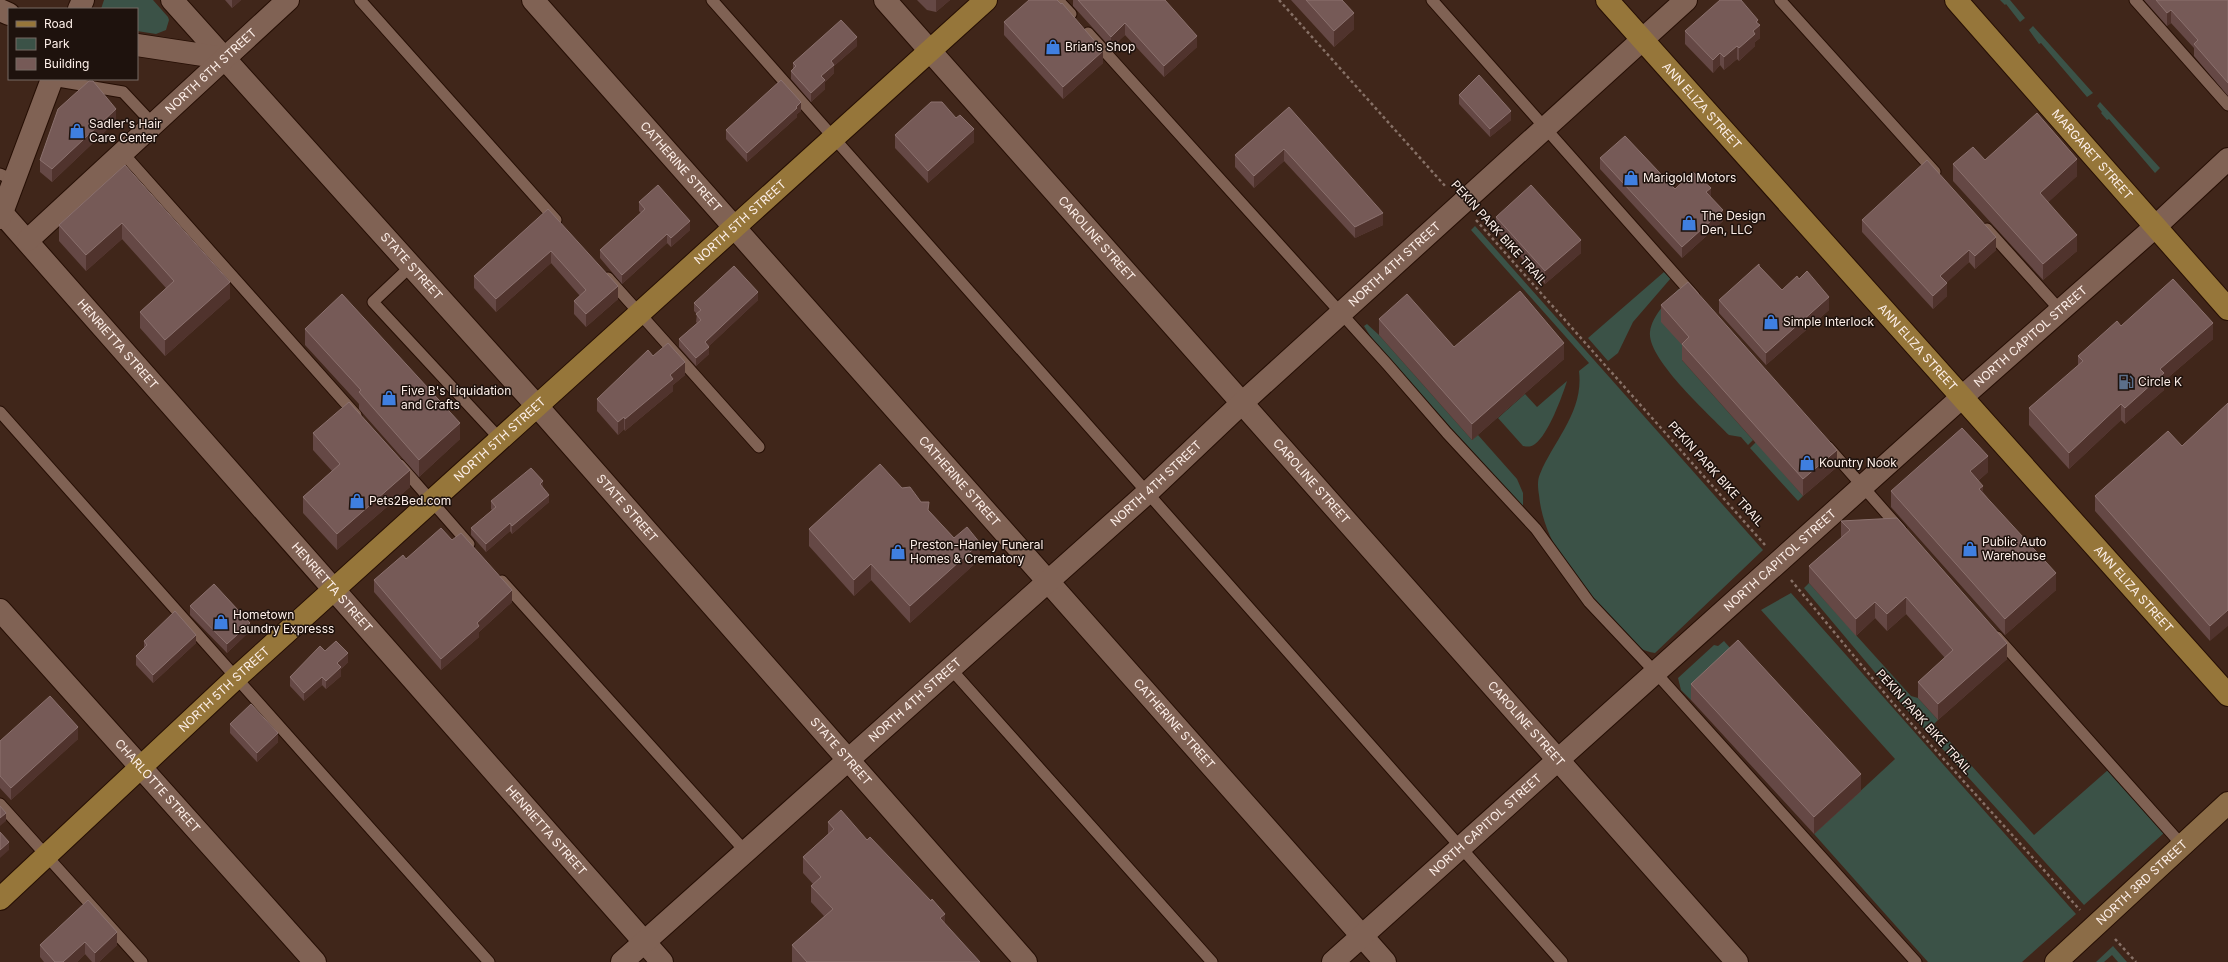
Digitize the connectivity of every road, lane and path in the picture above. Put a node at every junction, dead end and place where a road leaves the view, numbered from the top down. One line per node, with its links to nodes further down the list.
1 (172, 0): 19 (street, STATE STREET)
2 (288, 0): 19 (street, NORTH 6TH STREET)
3 (360, 0): 34 (lane)
4 (533, 0): 33 (street, CATHERINE STREET)
5 (712, 0): 24 (lane)
6 (885, 0): 18 (street, CAROLINE STREET)
7 (986, 0): 18 (main road, NORTH 5TH STREET)
8 (1058, 0): 42 (lane)
9 (1279, 0): 29 (path, PEKIN PARK BIKE TRAIL)
10 (1432, 0): 23 (lane)
11 (1607, 0): 16 (main road, ANN ELIZA STREET)
12 (1686, 0): 16 (street, NORTH 4TH STREET)
13 (1780, 0): 28 (lane)
14 (1956, 0): 32 (main road, MARGARET STREET)
15 (2135, 0): 21 (lane)
16 (1642, 40): 23 (street, NORTH 4TH STREET); 43 (main road, ANN ELIZA STREET)
17 (138, 45): 19 (street)
18 (930, 50): 24 (main road, NORTH 5TH STREET); 44 (street, CAROLINE STREET)
19 (223, 58): 22 (street, NORTH 6TH STREET); 36 (street, STATE STREET)
20 (52, 80): 22 (lane); 27 (street)
21 (2228, 104)
22 (153, 124): 25 (street, NORTH 6TH STREET)
23 (1545, 127): 29 (street, NORTH 4TH STREET); 38 (lane)
24 (834, 138): 33 (main road, NORTH 5TH STREET); 53 (lane)
25 (122, 152): 35 (street, NORTH 6TH STREET); 47 (lane)
26 (2228, 159): 32 (street, NORTH CAPITOL STREET)
27 (7, 177): 30 (street)
28 (1942, 179)
29 (1461, 203): 42 (street, NORTH 4TH STREET); 57 (path, PEKIN PARK BIKE TRAIL)
30 (1, 215): 35 (street, HENRIETTA STREET)
31 (1978, 220): 40 (lane)
32 (2155, 227): 39 (main road, MARGARET STREET); 40 (street, NORTH CAPITOL STREET)
33 (735, 228): 41 (main road, NORTH 5TH STREET); 59 (street, CATHERINE STREET)
34 (566, 231)
35 (28, 240): 60 (street, HENRIETTA STREET)
36 (411, 266): 45 (street, STATE STREET); 49 (lane)
37 (598, 267): 41 (lane)
38 (1700, 303)
39 (2228, 309)
40 (2060, 310): 43 (street, NORTH CAPITOL STREET)
41 (640, 314): 45 (main road, NORTH 5TH STREET); 50 (lane)
42 (1340, 314): 44 (street, NORTH 4TH STREET); 64 (lane)
43 (1961, 398): 52 (street, NORTH CAPITOL STREET); 66 (main road, ANN ELIZA STREET)
44 (1242, 403): 53 (street, NORTH 4TH STREET); 67 (street, CAROLINE STREET)
45 (537, 406): 49 (main road, NORTH 5TH STREET); 68 (street, STATE STREET)
46 (0, 412): 65 (lane)
47 (365, 426)
48 (1820, 438): 52 (lane)
49 (500, 439): 54 (main road, NORTH 5TH STREET)
50 (759, 448)
51 (390, 455): 54 (lane)
52 (1863, 486): 55 (lane); 57 (street, NORTH CAPITOL STREET)
53 (1147, 493): 59 (street, NORTH 4TH STREET); 73 (lane)
54 (431, 501): 56 (lane); 60 (main road, NORTH 5TH STREET)
55 (1910, 539)
56 (479, 555)
57 (1778, 563): 64 (street, NORTH CAPITOL STREET); 77 (path, PEKIN PARK BIKE TRAIL)
58 (494, 572): 74 (lane)
59 (1047, 580): 63 (street, NORTH 4TH STREET); 78 (street, CATHERINE STREET)
60 (334, 589): 65 (main road, NORTH 5TH STREET); 79 (street, HENRIETTA STREET)
61 (0, 610): 69 (street, CHARLOTTE STREET)
62 (1989, 629): 72 (lane)
63 (950, 668): 68 (street, NORTH 4TH STREET); 86 (lane)
64 (1656, 673): 67 (street, NORTH CAPITOL STREET); 91 (lane)
65 (237, 677): 69 (main road, NORTH 5TH STREET); 82 (lane)
66 (2228, 695)
67 (1558, 760): 73 (street, NORTH CAPITOL STREET); 90 (street, CAROLINE STREET)
68 (848, 761): 74 (street, NORTH 4TH STREET); 85 (street, STATE STREET)
69 (141, 768): 75 (main road, NORTH 5TH STREET); 81 (street, CHARLOTTE STREET)
70 (2228, 803): 72 (main road, NORTH 3RD STREET)
71 (0, 804): 75 (lane)
72 (2182, 845): 77 (main road, NORTH 3RD STREET)
73 (1460, 848): 78 (street, NORTH CAPITOL STREET); 89 (lane)
74 (745, 851): 79 (street, NORTH 4TH STREET)
75 (47, 856): 76 (main road, NORTH 5TH STREET); 80 (lane)
76 (0, 899)
77 (2098, 924): 92 (main road, NORTH 3RD STREET); 93 (path, PEKIN PARK BIKE TRAIL)
78 (1362, 936): 87 (street, NORTH CAPITOL STREET); 88 (street, CATHERINE STREET)
79 (644, 942): 83 (street, NORTH 4TH STREET); 84 (street, HENRIETTA STREET)
80 (142, 962)
81 (315, 962)
82 (489, 962)
83 (622, 962)
84 (662, 962)
85 (1026, 962)
86 (1212, 962)
87 (1333, 962)
88 (1385, 962)
89 (1562, 962)
90 (1737, 962)
91 (1916, 962)
92 (2056, 962)
93 (2136, 962)

